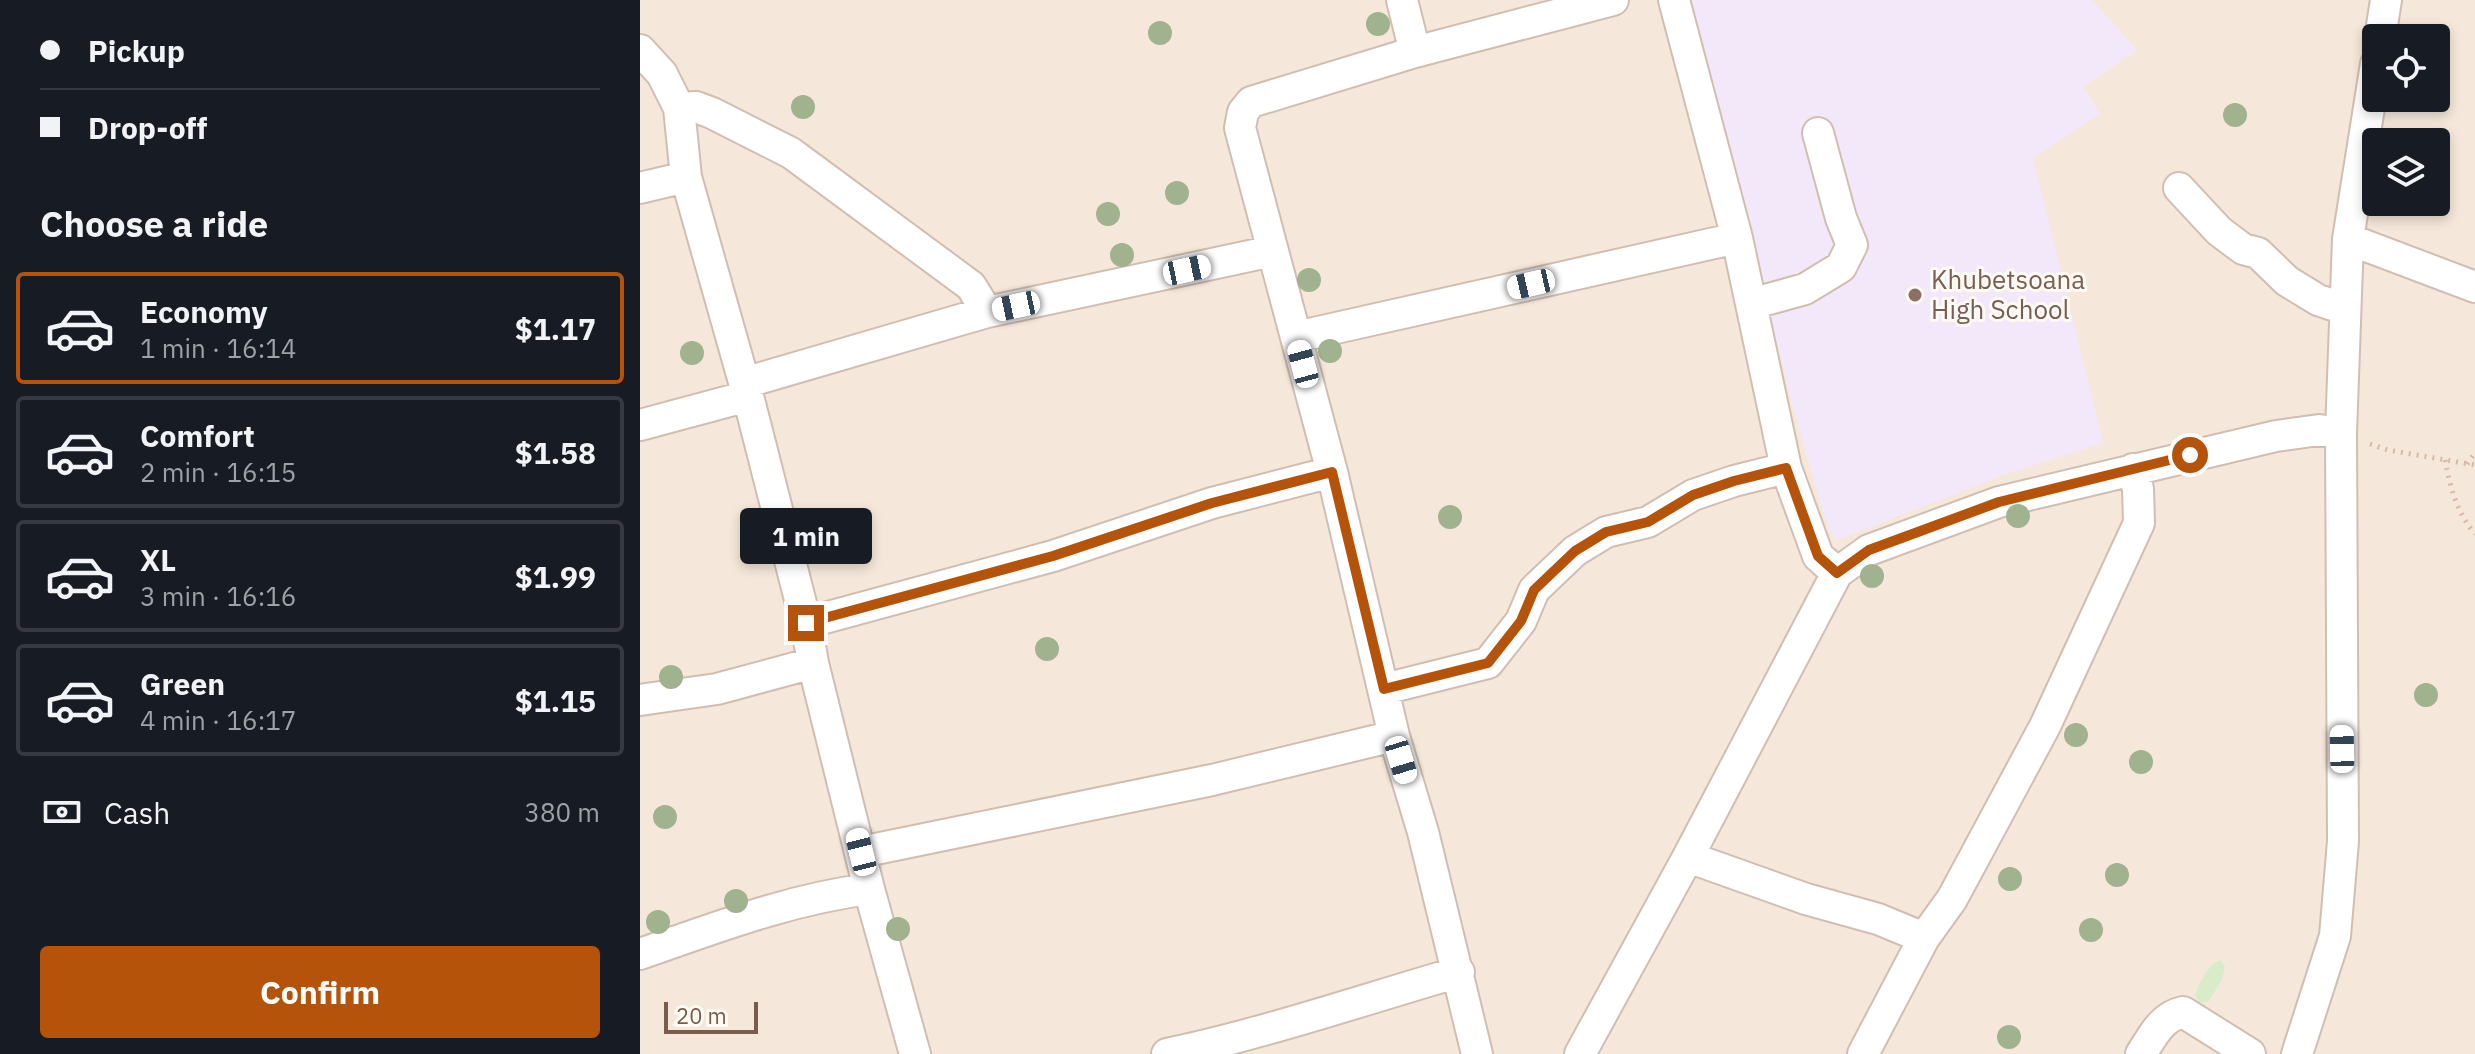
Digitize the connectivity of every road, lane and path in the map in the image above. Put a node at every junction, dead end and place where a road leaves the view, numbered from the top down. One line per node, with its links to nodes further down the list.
1 (1402, 0): 7 (street)
2 (1613, 0): 7 (street)
3 (1674, 0): 14 (street)
4 (2386, 0): 5 (street)
5 (2382, 24)
6 (640, 50): 8 (street)
7 (1415, 52): 16 (street)
8 (679, 108): 11 (street); 20 (street)
9 (2368, 112): 15 (street)
10 (1818, 133): 18 (street)
11 (686, 177): 12 (street); 22 (street)
12 (640, 188)
13 (2179, 188): 19 (street)
14 (1737, 238): 18 (street); 21 (street)
15 (2348, 239): 17 (street); 19 (street)
16 (1273, 251): 20 (street); 21 (street)
17 (2475, 287)
18 (1751, 304): 29 (street)
19 (2345, 309): 24 (street)
20 (987, 312): 22 (street)
21 (1296, 337): 31 (street)
22 (746, 390): 23 (street); 34 (street)
23 (640, 425)
24 (2341, 433): 26 (path); 30 (street); 52 (street)
25 (2475, 453): 27 (path)
26 (2445, 460): 27 (path); 32 (path)
27 (2467, 464): 28 (path)
28 (2475, 465)
29 (1786, 468): 33 (street); 36 (street)
30 (2133, 469): 33 (street); 42 (street)
31 (1332, 472): 34 (street); 36 (street)
32 (2475, 534)
33 (1837, 573): 40 (street)
34 (806, 623): 35 (street)
35 (813, 663): 37 (street); 39 (street)
36 (1384, 689): 38 (street)
37 (640, 700)
38 (1394, 736): 39 (street); 44 (street)
39 (861, 852): 41 (street)
40 (1688, 857): 42 (street); 48 (street)
41 (869, 889): 43 (street); 45 (street)
42 (1924, 938): 49 (street)
43 (640, 954)
44 (1459, 972): 46 (street); 47 (street)
45 (915, 1054)
46 (1167, 1054)
47 (1477, 1054)
48 (1580, 1054)
49 (1863, 1054)
50 (2141, 1054): 51 (street)
51 (2250, 1054)
52 (2297, 1054)

